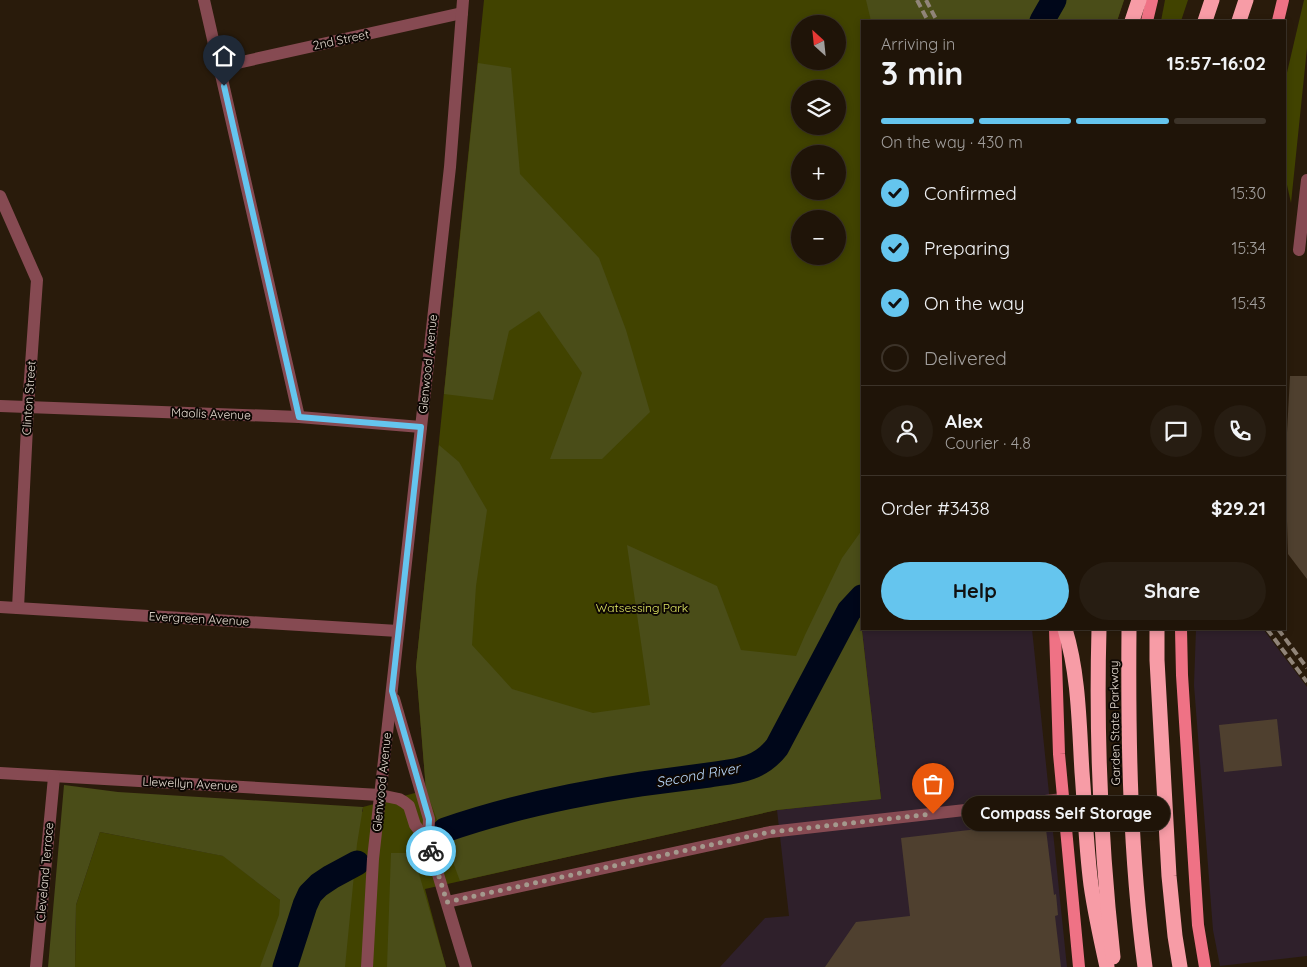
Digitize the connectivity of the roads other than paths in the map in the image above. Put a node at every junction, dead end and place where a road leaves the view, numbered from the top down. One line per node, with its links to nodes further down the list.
1 (204, 0): 13 (street)
2 (1139, 0): 8 (highway)
3 (1152, 0): 9 (main road)
4 (1212, 0): 10 (highway)
5 (1246, 0): 11 (highway)
6 (1283, 0): 12 (main road)
7 (462, 6): 13 (street, 2nd Street); 20 (street, Glenwood Avenue)
8 (1132, 20)
9 (1147, 20)
10 (1205, 20)
11 (1239, 20)
12 (1278, 20)
13 (219, 67): 19 (street)
14 (1307, 180): 16 (street)
15 (0, 196): 18 (street, Clinton Street)
16 (1299, 250)
17 (0, 406): 18 (street, Maolis Avenue)
18 (28, 407): 19 (street, Maolis Avenue); 22 (street, Clinton Street)
19 (299, 417): 20 (street, Maolis Avenue)
20 (421, 427): 29 (street, Glenwood Avenue)
21 (0, 607): 22 (street, Evergreen Avenue)
22 (18, 608): 29 (street, Evergreen Avenue)
23 (1055, 630): 34 (main road)
24 (1065, 630): 41 (highway)
25 (1099, 630): 42 (highway, Garden State Parkway)
26 (1129, 630): 43 (highway, Garden State Parkway)
27 (1157, 630): 44 (highway)
28 (1181, 630): 45 (main road)
29 (398, 632): 30 (street, Glenwood Avenue)
30 (392, 691): 33 (street, Glenwood Avenue); 35 (street)
31 (0, 773): 32 (street, Llewellyn Avenue)
32 (54, 777): 33 (street, Llewellyn Avenue); 37 (street, Cleveland Terrace)
33 (380, 795): 35 (street, Llewellyn Avenue); 38 (street, Glenwood Avenue)
34 (1063, 799): 36 (street); 40 (main road)
35 (428, 841): 36 (street)
36 (447, 902): 39 (street)
37 (36, 967)
38 (367, 967)
39 (466, 967)
40 (1079, 967)
41 (1107, 967)
42 (1114, 967)
43 (1145, 967)
44 (1180, 967)
45 (1205, 967)

